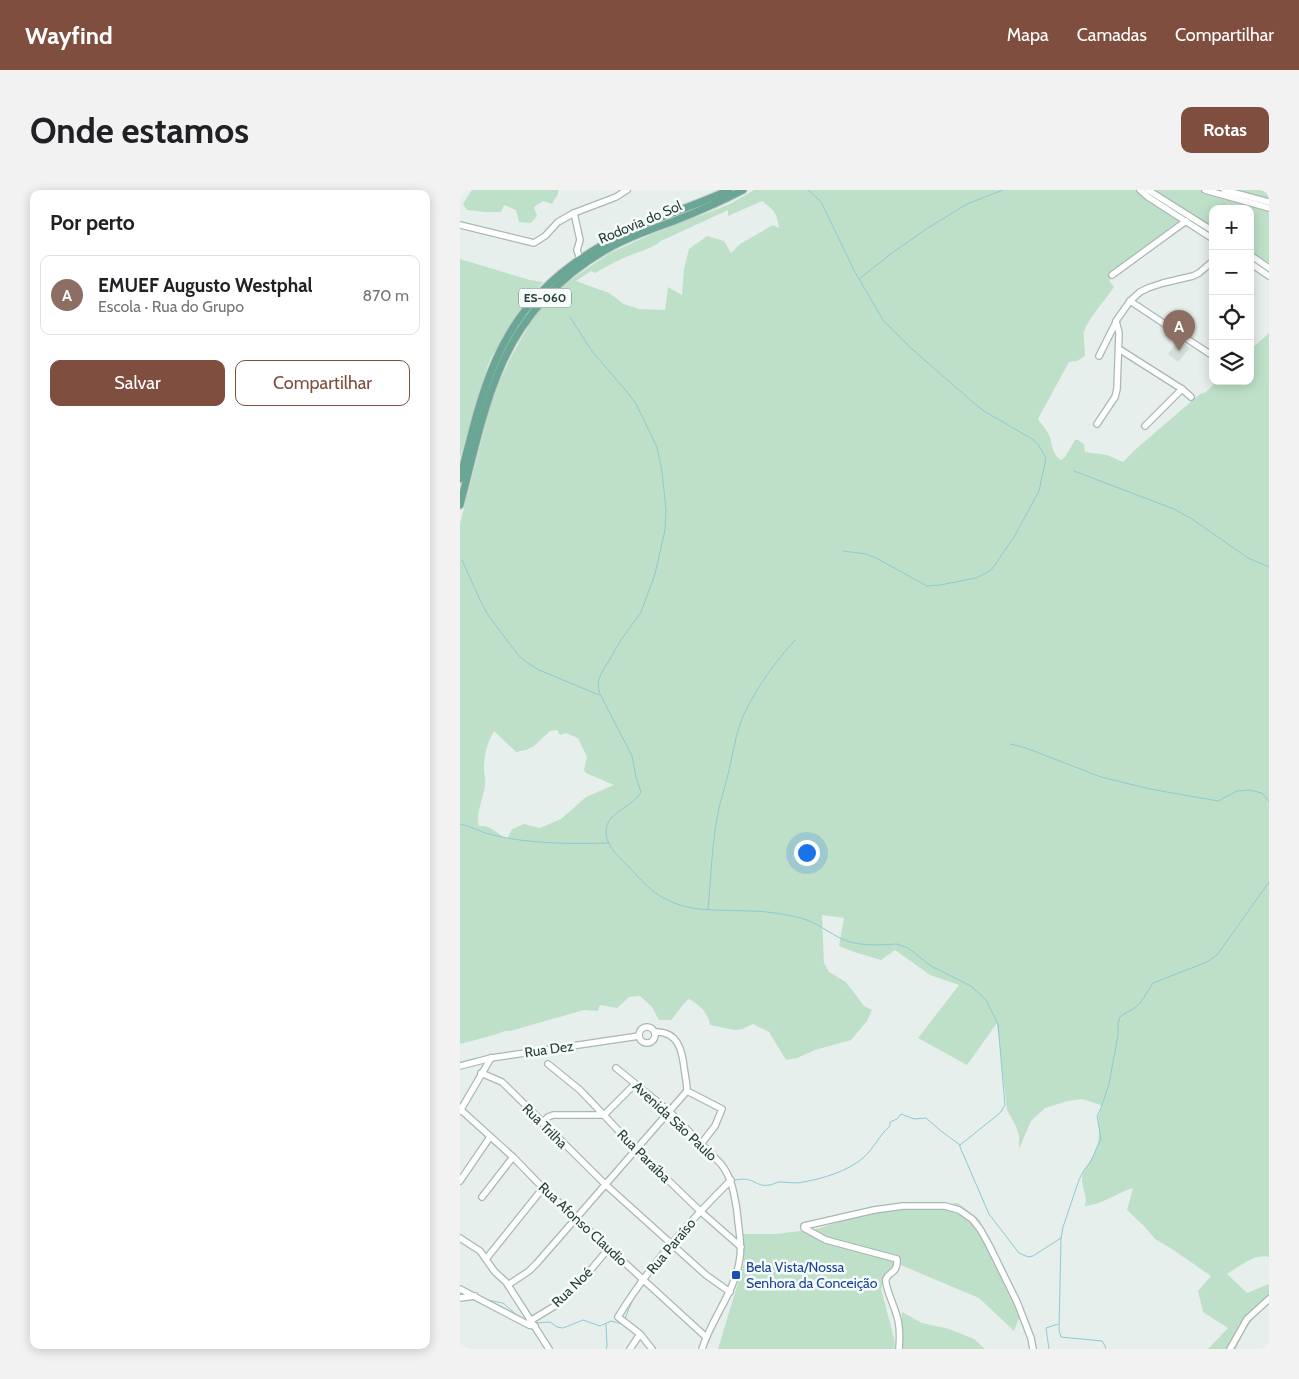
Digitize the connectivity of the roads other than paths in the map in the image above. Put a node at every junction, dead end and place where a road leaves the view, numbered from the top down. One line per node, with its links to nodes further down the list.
1 (627, 190): 10 (street)
2 (729, 190): 15 (main road, Rodovia do Sol / ES-060)
3 (743, 190): 32 (main road, Rodovia do Sol / ES-060)
4 (1140, 190): 11 (street)
5 (1148, 190): 13 (street)
6 (1205, 190): 9 (street)
7 (1224, 190): 8 (street)
8 (1269, 202)
9 (1269, 208)
10 (574, 213): 12 (street); 15 (street)
11 (1186, 221): 14 (street); 20 (street)
12 (460, 225)
13 (1209, 228)
14 (1209, 235)
15 (580, 259): 31 (main road, Rodovia do Sol / ES-060)
16 (1254, 259): 19 (street)
17 (1209, 264): 22 (street)
18 (1254, 266): 21 (street)
19 (1269, 268)
20 (1112, 275)
21 (1269, 276)
22 (1130, 301): 23 (street); 25 (street)
23 (1116, 322): 24 (street); 26 (street)
24 (1119, 348): 27 (street); 29 (street)
25 (1209, 353)
26 (1099, 356)
27 (1182, 389): 28 (street); 30 (street)
28 (1191, 397)
29 (1097, 424)
30 (1145, 426)
31 (460, 479)
32 (460, 505)
33 (655, 1032): 34 (street); 34 (street); 41 (street)
34 (639, 1036): 35 (street, Rua Dez)
35 (491, 1058): 37 (street, Rua Dez); 39 (street)
36 (548, 1064): 44 (street, Rua Paraíba)
37 (460, 1066)
38 (616, 1068): 40 (street, Avenida São Paulo)
39 (481, 1073): 42 (street); 45 (street, Rua Trilha)
40 (635, 1084): 43 (street, Avenida São Paulo); 44 (street)
41 (687, 1091): 43 (street); 47 (street)
42 (460, 1111): 46 (street, Rua Afonso Claudio)
43 (668, 1111): 47 (street, Avenida São Paulo); 48 (street)
44 (604, 1115): 45 (street); 48 (street, Rua Paraíba)
45 (542, 1123): 52 (street, Rua Trilha)
46 (490, 1136): 49 (street, Rua Afonso Claudio); 51 (street)
47 (701, 1144): 50 (street, Avenida São Paulo)
48 (636, 1149): 52 (street); 55 (street, Rua Paraíba)
49 (513, 1157): 53 (street, Rua Afonso Claudio); 54 (street)
50 (731, 1180): 55 (street, Rua Paraíso); 59 (street, Avenida São Paulo)
51 (460, 1181)
52 (606, 1185): 56 (street); 58 (street, Rua Trilha)
53 (543, 1188): 56 (street, Rua Afonso Claudio); 61 (street)
54 (482, 1197)
55 (700, 1211): 58 (street, Rua Paraíso); 59 (street, Rua Paraíba)
56 (576, 1217): 60 (street, Rua Afonso Claudio); 63 (street)
57 (460, 1238): 61 (street)
58 (671, 1243): 62 (street, Rua Paraíso); 65 (street, Rua Trilha)
59 (741, 1247): 65 (street, Avenida São Paulo)
60 (609, 1248): 62 (street, Rua Afonso Claudio); 69 (street, Rua Noé)
61 (486, 1259): 63 (street)
62 (643, 1279): 70 (street, Rua Paraíso); 71 (street, Rua Afonso Claudio)
63 (508, 1285): 69 (street)
64 (460, 1288): 66 (street)
65 (730, 1292): 71 (street, Avenida São Paulo)
66 (475, 1296): 67 (street); 69 (street)
67 (460, 1298)
68 (1269, 1298): 78 (street)
69 (532, 1324): 72 (street)
70 (640, 1334): 73 (street); 74 (street)
71 (706, 1337): 75 (street, Avenida São Paulo)
72 (549, 1349)
73 (630, 1349)
74 (652, 1349)
75 (702, 1349)
76 (899, 1349): 77 (street)
77 (1033, 1349)
78 (1230, 1349)

